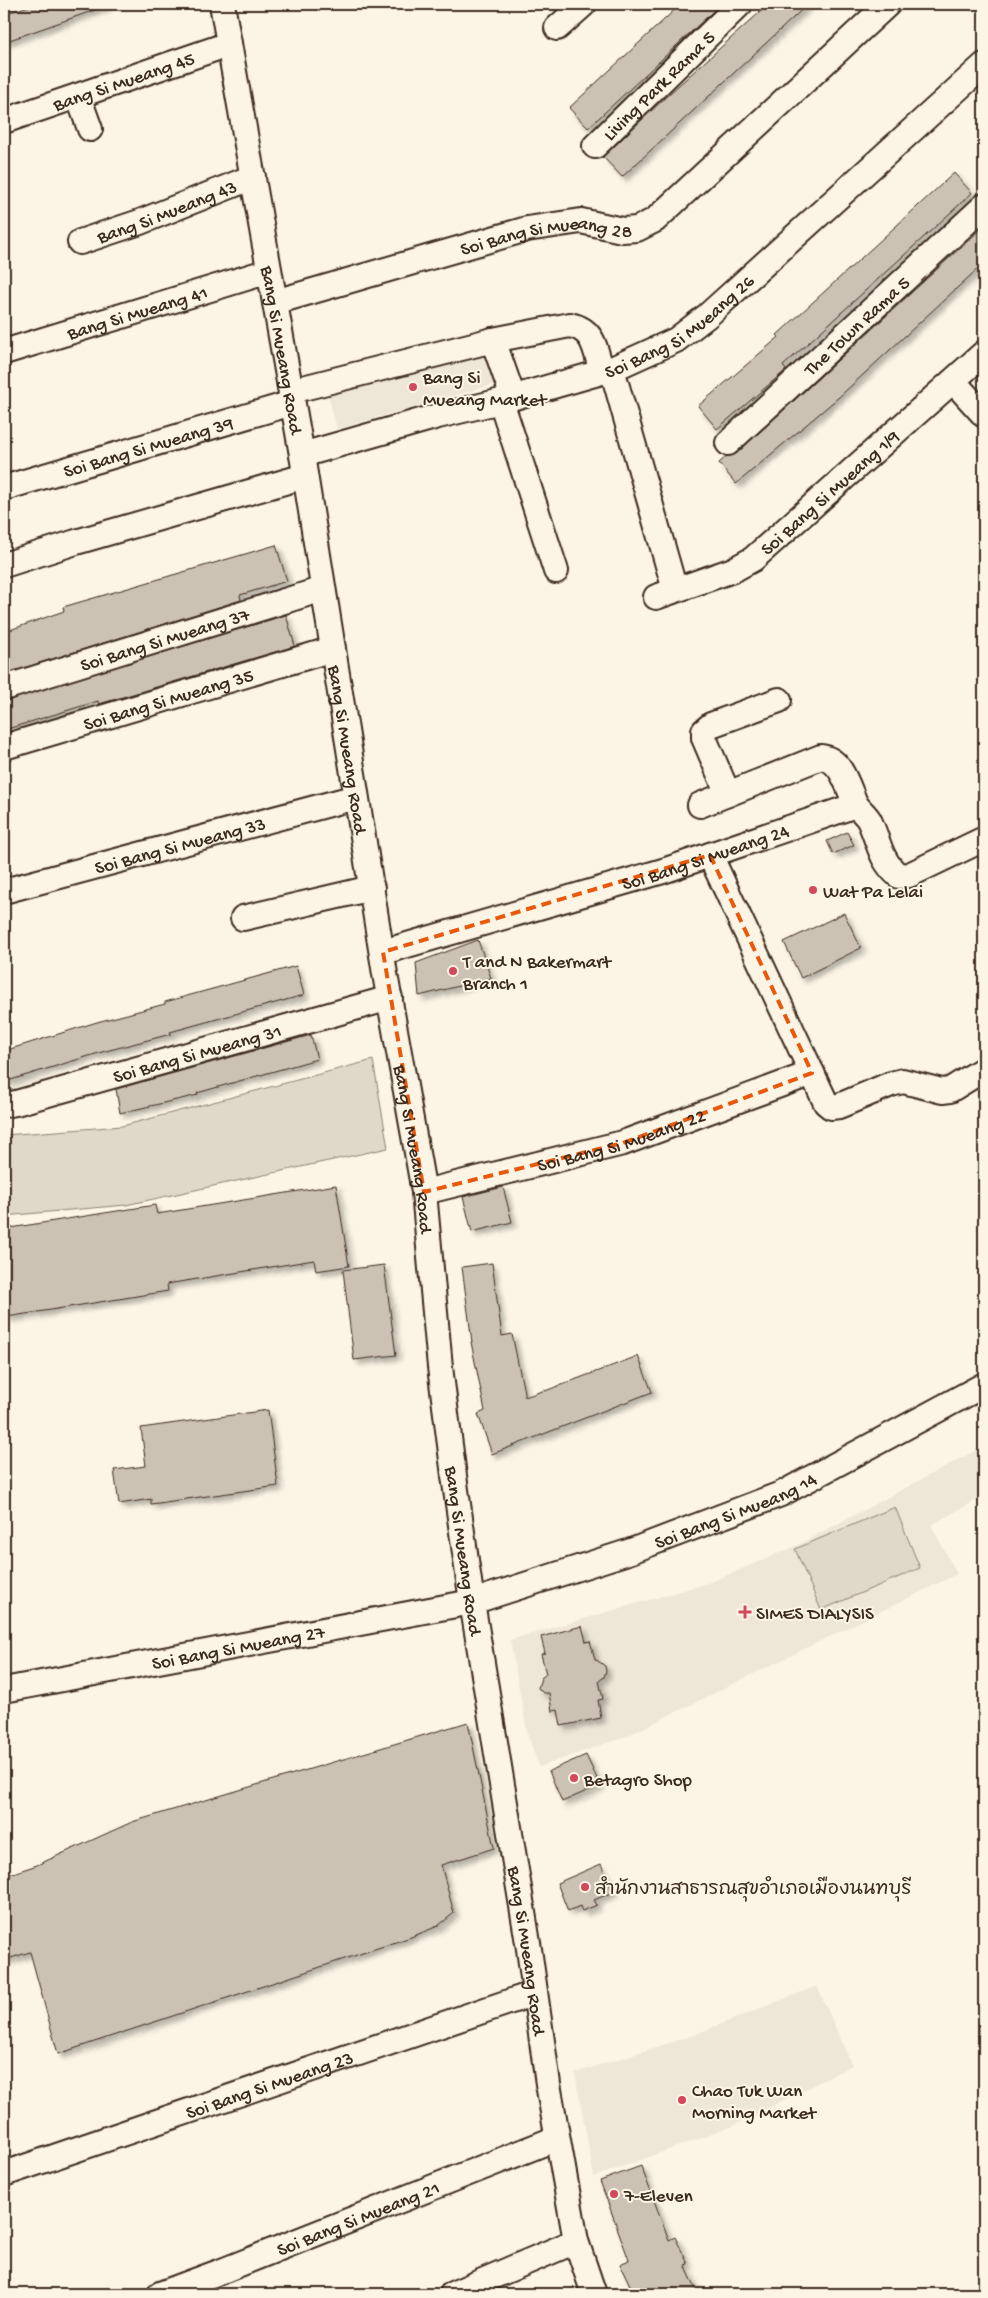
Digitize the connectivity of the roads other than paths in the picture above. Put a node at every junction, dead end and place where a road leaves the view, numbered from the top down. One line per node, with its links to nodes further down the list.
1 (222, 4): 6 (street, Bang Si Mueang Road)
2 (584, 4): 5 (street)
3 (740, 4): 11 (street, Living Park Rama 5)
4 (888, 4): 16 (street, Soi Bang Si Mueang 28)
5 (557, 28)
6 (229, 44): 8 (street, Bang Si Mueang 45); 12 (street, Bang Si Mueang Road)
7 (984, 65): 20 (street, Soi Bang Si Mueang 26)
8 (78, 96): 9 (street, Bang Si Mueang 45); 10 (street)
9 (10, 118)
10 (90, 129)
11 (595, 146)
12 (253, 177): 14 (street, Bang Si Mueang 43); 15 (street, Bang Si Mueang Road)
13 (984, 206): 25 (street, The Town Rama 5)
14 (80, 242)
15 (269, 271): 16 (street, Bang Si Mueang Road); 18 (street, Bang Si Mueang 41)
16 (275, 302): 22 (street, Bang Si Mueang Road)
17 (493, 340): 20 (street, Soi Bang Si Mueang 39); 22 (street, Soi Bang Si Mueang 39); 23 (street)
18 (4, 352)
19 (984, 354): 21 (street, Soi Bang Si Mueang 1/9)
20 (607, 370): 23 (street, Soi Bang Si Mueang 26); 31 (street, Soi Bang Si Mueang 39)
21 (954, 382): 24 (street); 31 (street, Soi Bang Si Mueang 1/9)
22 (291, 397): 26 (street, Bang Si Mueang Road); 27 (street, Soi Bang Si Mueang 39)
23 (507, 399): 26 (street, Soi Bang Si Mueang 26); 29 (street)
24 (984, 415)
25 (728, 443)
26 (304, 466): 28 (street, Soi Bang Si Mueang 26); 30 (street, Bang Si Mueang Road)
27 (4, 488)
28 (4, 565)
29 (556, 571)
30 (323, 589): 32 (street, Bang Si Mueang Road); 33 (street, Soi Bang Si Mueang 37)
31 (666, 594)
32 (333, 650): 35 (street, Soi Bang Si Mueang 35); 37 (street, Bang Si Mueang Road)
33 (4, 688)
34 (779, 700): 36 (street)
35 (4, 747)
36 (728, 794): 38 (street); 39 (street)
37 (356, 797): 42 (street, Bang Si Mueang Road); 43 (street, Soi Bang Si Mueang 33)
38 (700, 805)
39 (856, 805): 40 (street); 41 (street, Soi Bang Si Mueang 24)
40 (984, 839)
41 (710, 855): 45 (street, Soi Bang Si Mueang 24); 48 (street)
42 (372, 888): 44 (street); 45 (street, Bang Si Mueang Road)
43 (4, 891)
44 (243, 918)
45 (383, 952): 46 (street, Bang Si Mueang Road)
46 (390, 998): 49 (street, Soi Bang Si Mueang 31); 50 (street, Bang Si Mueang Road)
47 (984, 1069): 48 (street)
48 (812, 1073): 50 (street, Soi Bang Si Mueang 22)
49 (4, 1105)
50 (424, 1192): 52 (street, Bang Si Mueang Road)
51 (984, 1385): 52 (street, Soi Bang Si Mueang 14)
52 (472, 1602): 53 (street, Soi Bang Si Mueang 27); 54 (street, Bang Si Mueang Road)
53 (4, 1690)
54 (535, 1993): 55 (street, Bang Si Mueang Road); 56 (street, Soi Bang Si Mueang 23)
55 (557, 2138): 57 (street, Bang Si Mueang Road); 58 (street, Soi Bang Si Mueang 21)
56 (4, 2174)
57 (576, 2241): 59 (street); 60 (street, Bang Si Mueang Road)
58 (160, 2294)
59 (452, 2294)
60 (594, 2294)

